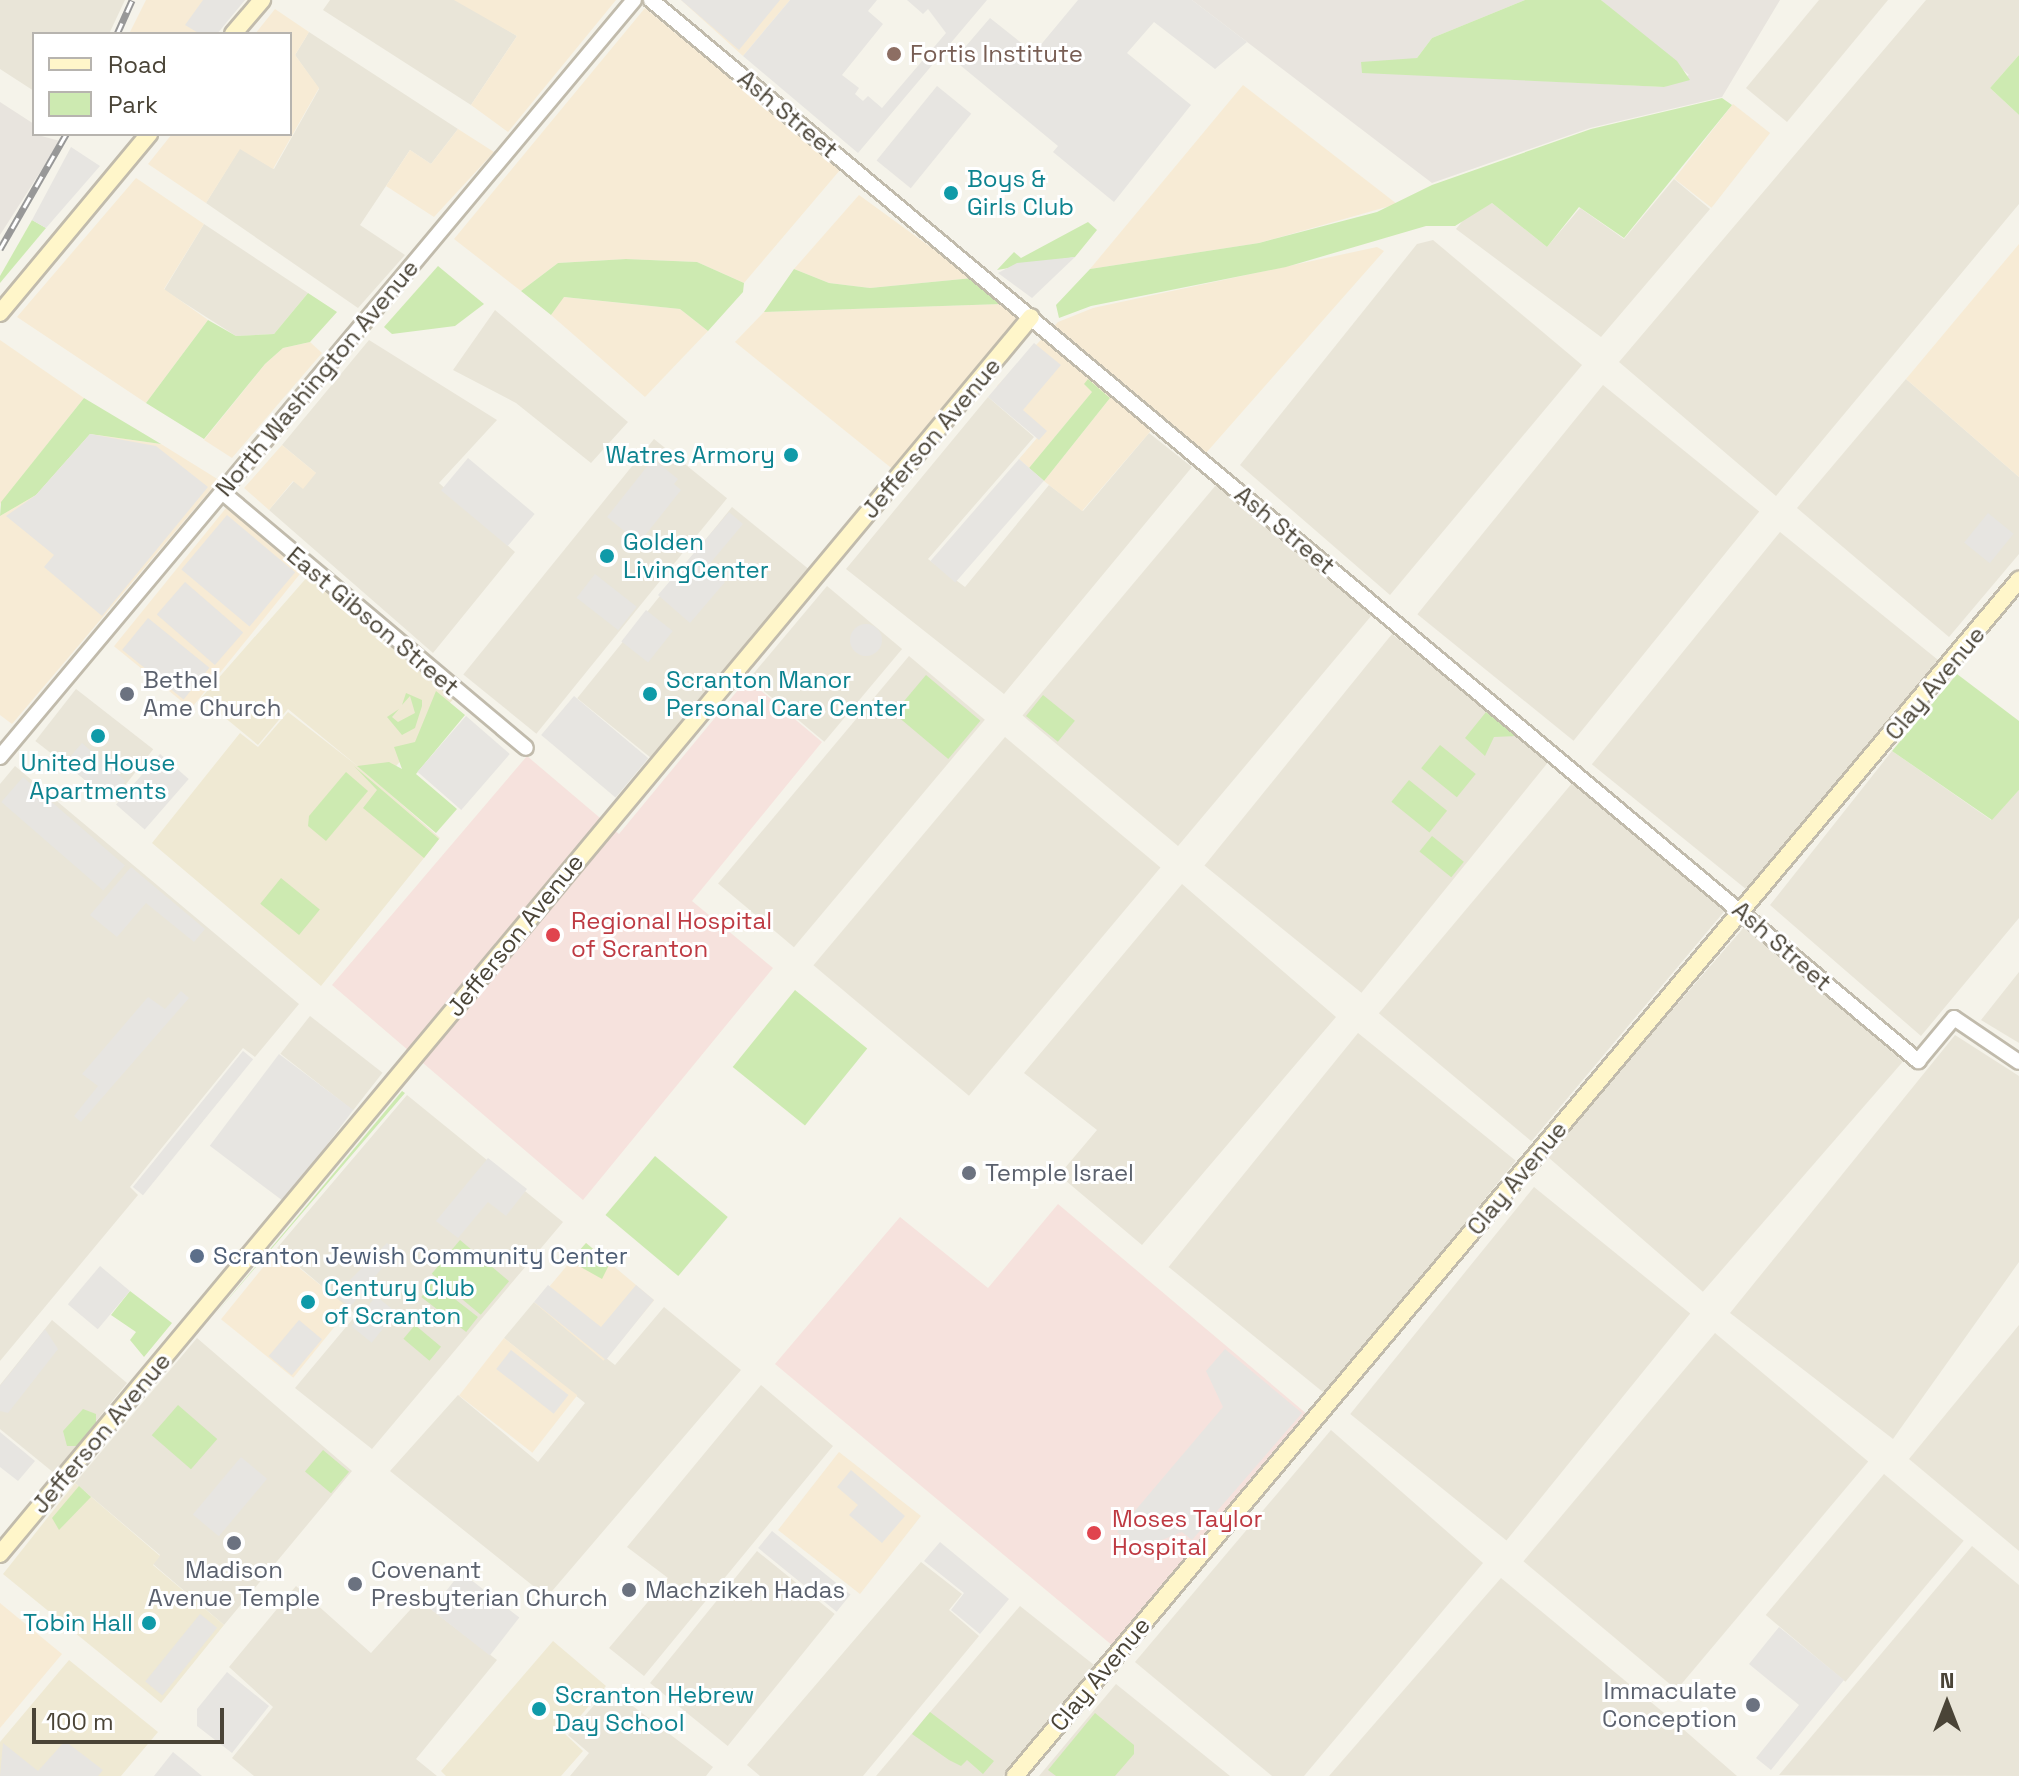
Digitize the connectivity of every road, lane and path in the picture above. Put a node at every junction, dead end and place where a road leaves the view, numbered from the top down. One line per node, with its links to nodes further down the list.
1 (262, 0): 4 (main road)
2 (634, 0): 8 (street, North Washington Avenue)
3 (651, 0): 7 (street, Ash Street)
4 (235, 32)
5 (147, 136): 6 (main road)
6 (0, 313)
7 (1031, 317): 12 (street, Ash Street); 14 (main road, Jefferson Avenue)
8 (222, 492): 10 (street, East Gibson Street); 11 (street, North Washington Avenue)
9 (2019, 580): 12 (main road, Clay Avenue)
10 (526, 748)
11 (0, 757)
12 (1741, 910): 13 (street, Ash Street); 15 (main road, Clay Avenue)
13 (2019, 1062)
14 (0, 1554)
15 (1015, 1776)

